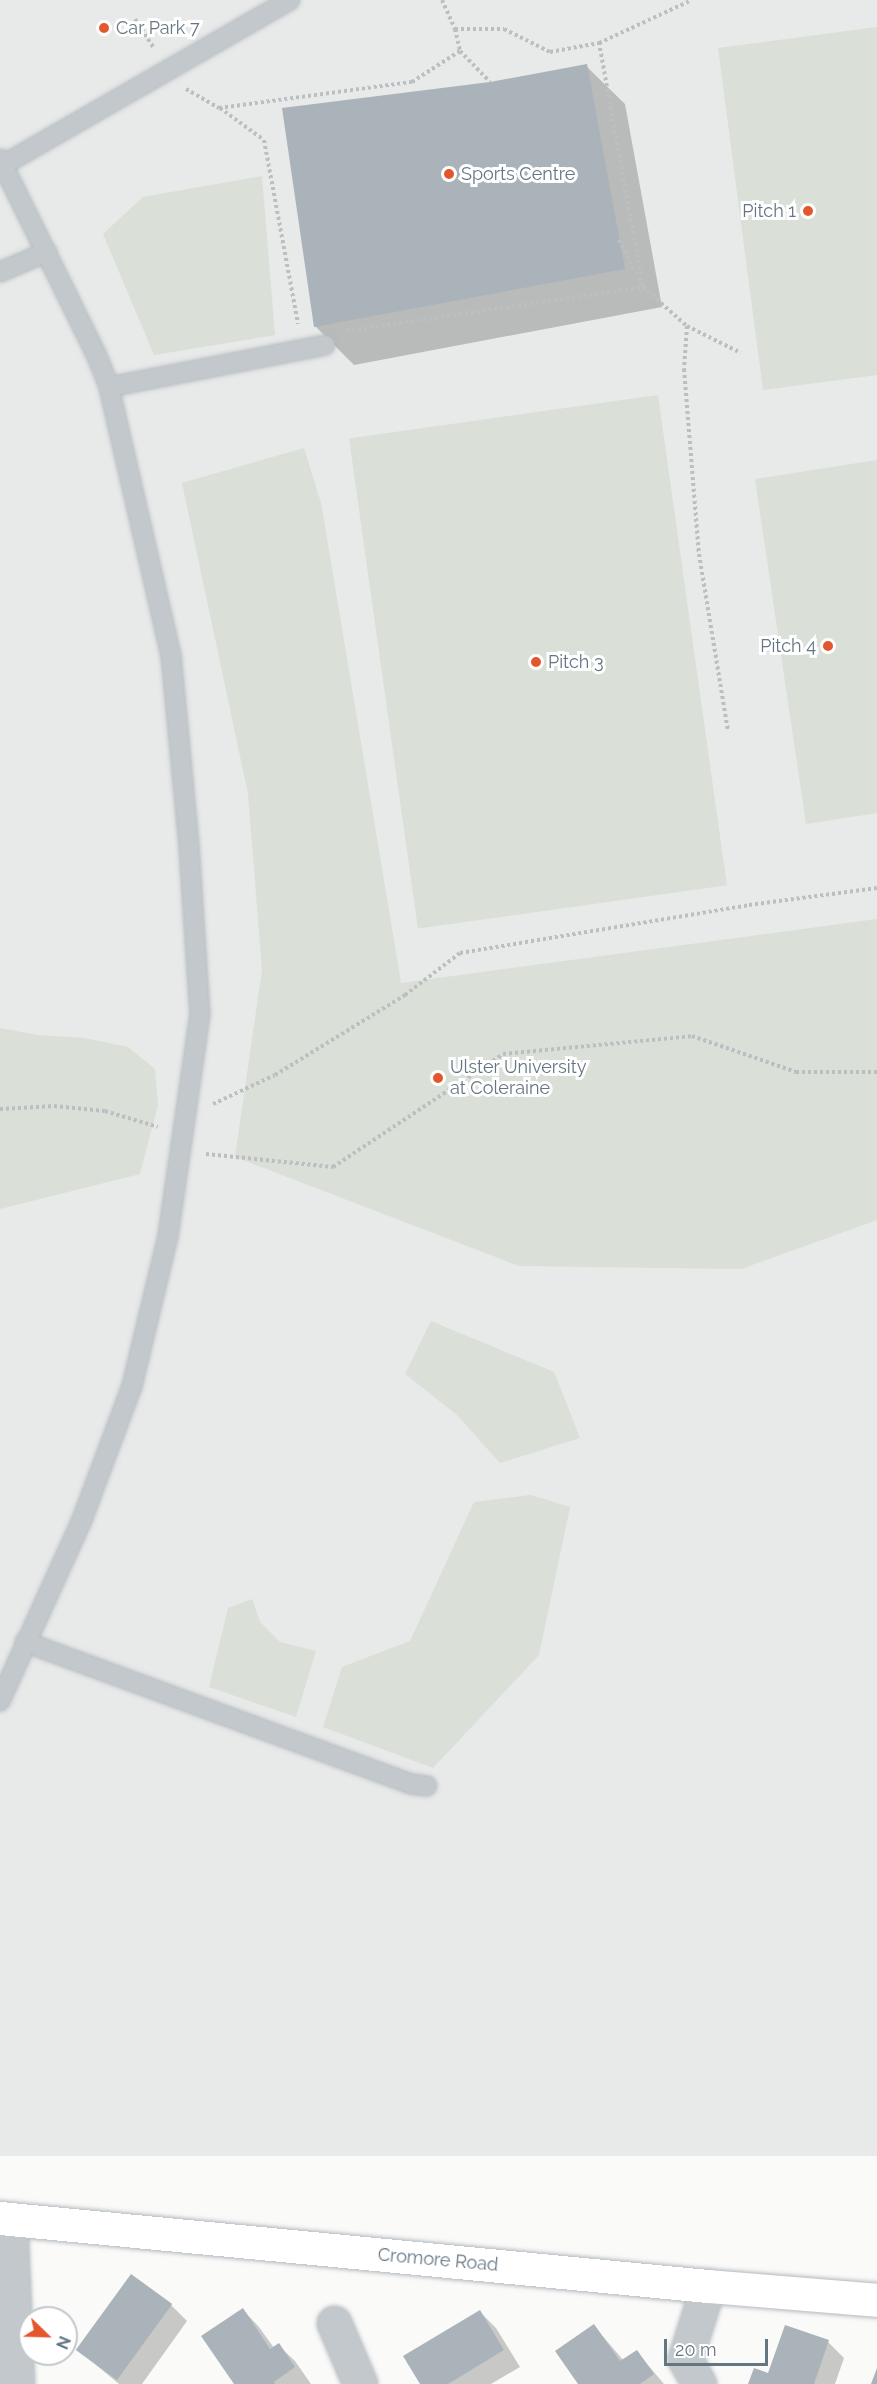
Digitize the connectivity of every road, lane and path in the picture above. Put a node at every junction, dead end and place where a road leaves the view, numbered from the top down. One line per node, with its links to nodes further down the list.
1 (290, 0): 8 (lane)
2 (442, 0): 5 (path)
3 (692, 0): 6 (path)
4 (135, 19): 8 (path)
5 (455, 29): 6 (path); 7 (path)
6 (599, 43): 15 (path)
7 (460, 51): 9 (path); 10 (path)
8 (168, 71): 10 (path); 11 (lane)
9 (490, 82)
10 (219, 108): 17 (path)
11 (2, 162): 13 (lane)
12 (619, 240): 15 (path)
13 (47, 252): 14 (lane); 20 (lane)
14 (0, 272)
15 (643, 287): 16 (path); 18 (path)
16 (687, 326): 19 (path); 21 (path)
17 (300, 336)
18 (325, 345): 20 (lane)
19 (741, 353)
20 (109, 387): 25 (lane)
21 (728, 731)
22 (877, 888): 25 (path)
23 (877, 1072): 27 (path)
24 (0, 1109): 26 (path)
25 (185, 1116): 26 (path); 27 (lane)
26 (157, 1126): 27 (path)
27 (180, 1151): 28 (lane)
28 (26, 1642): 29 (lane); 30 (lane)
29 (0, 1701)
30 (427, 1786)
31 (5, 2219): 32 (main road, Cromore Road); 35 (street)
32 (708, 2286): 33 (main road, Cromore Road); 37 (street)
33 (877, 2300)
34 (334, 2323): 36 (street)
35 (17, 2384)
36 (360, 2384)
37 (699, 2384)

